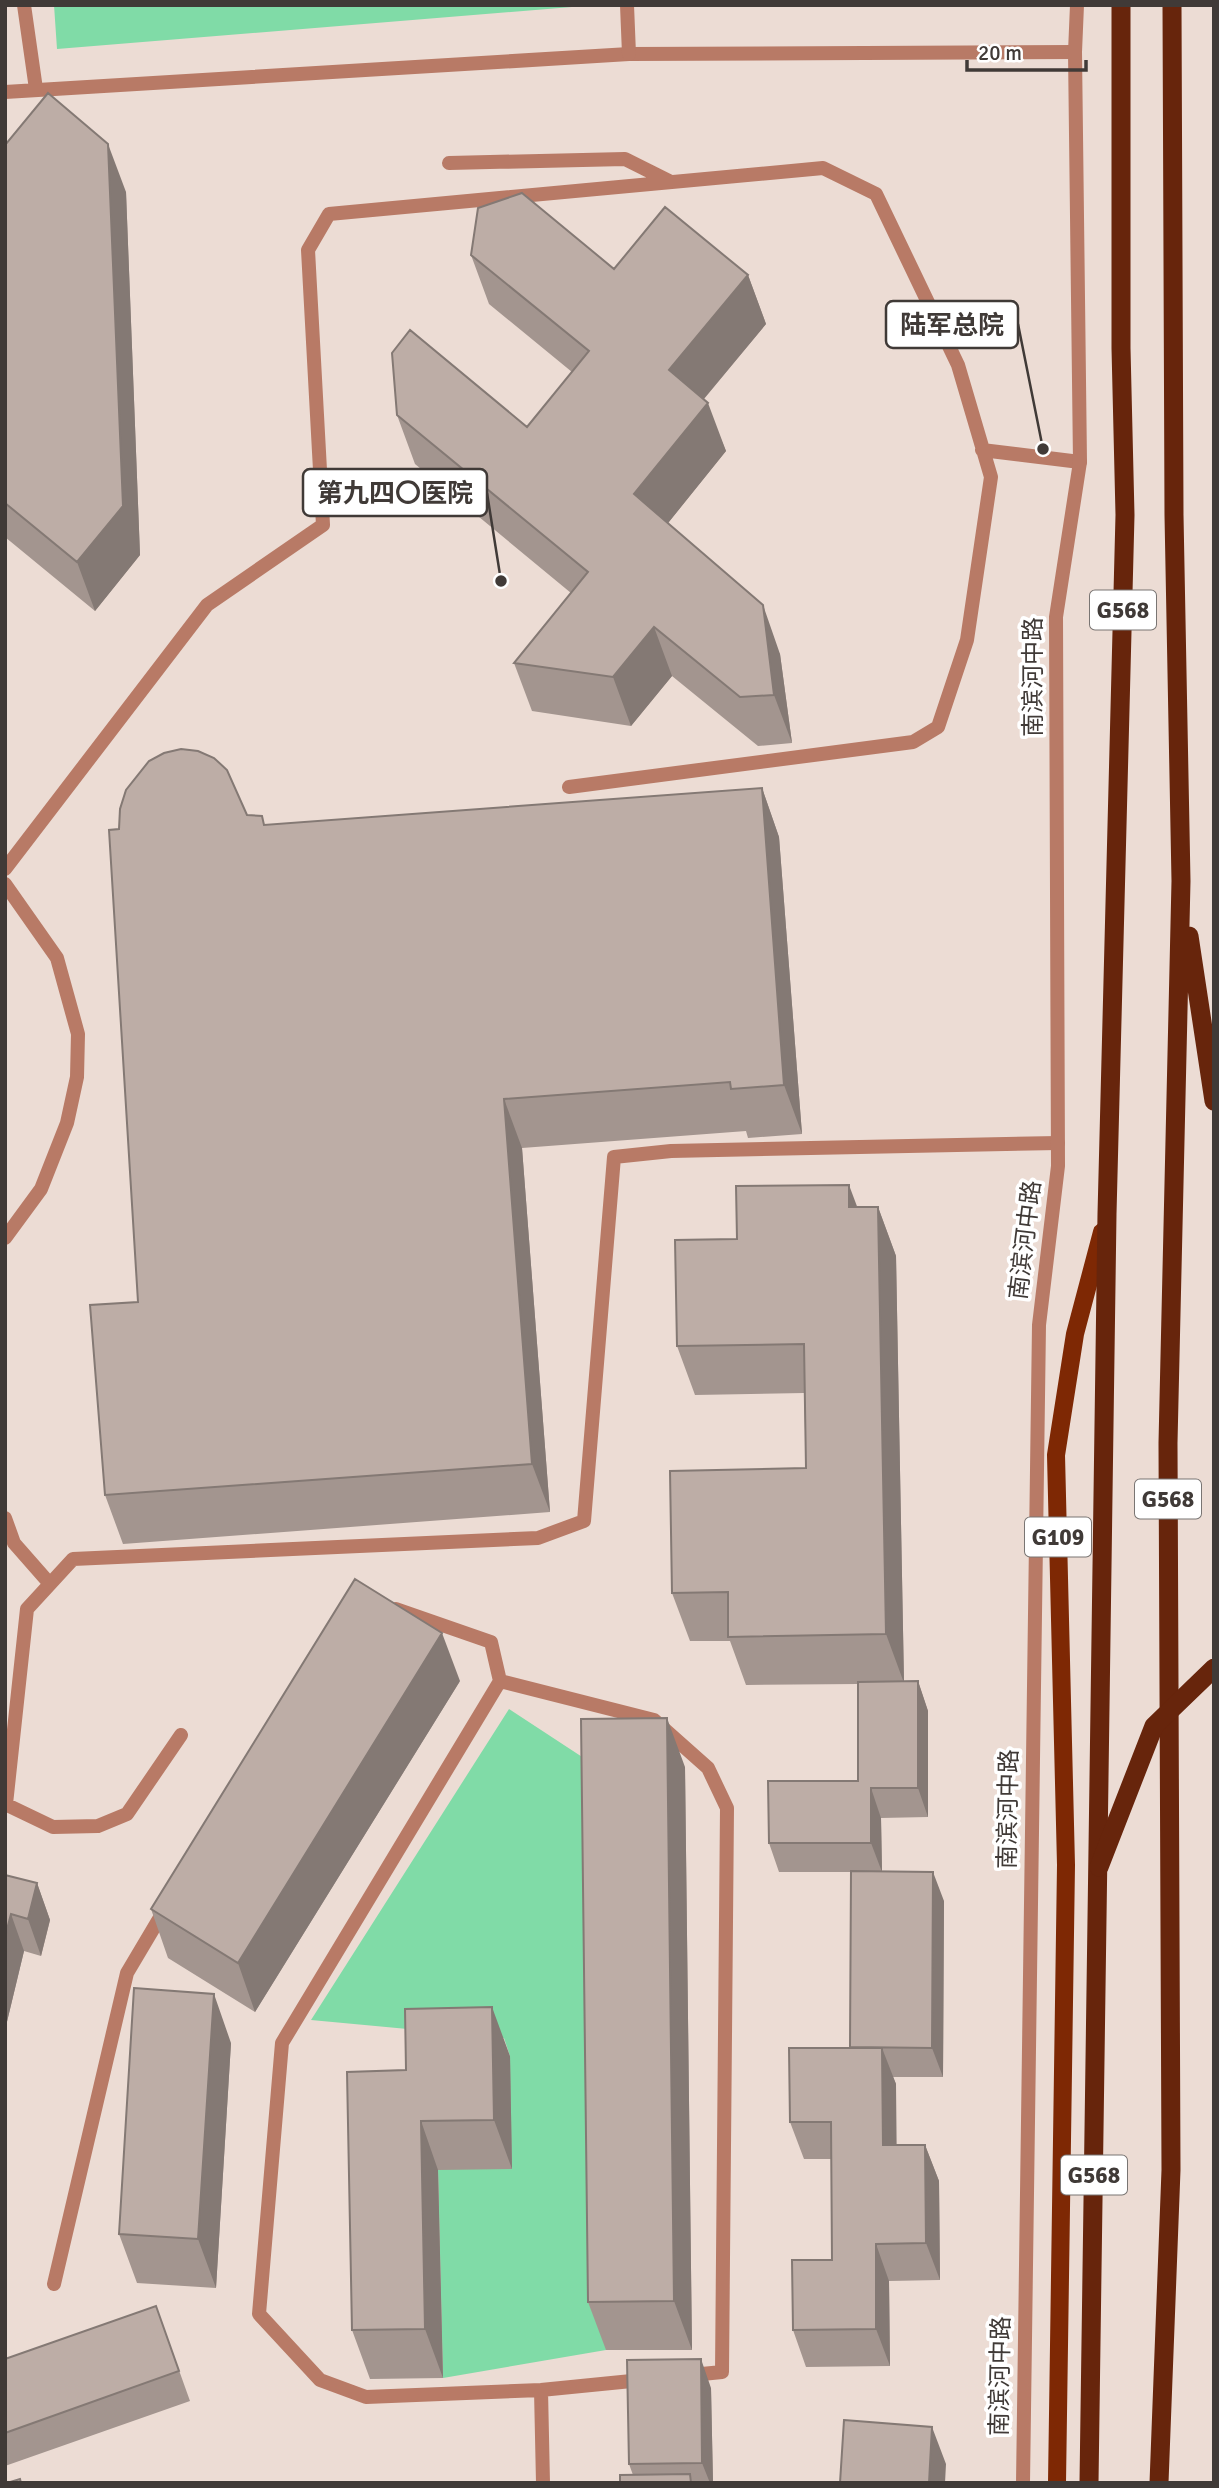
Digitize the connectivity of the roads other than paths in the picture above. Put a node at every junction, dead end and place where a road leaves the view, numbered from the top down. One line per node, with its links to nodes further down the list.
1 (24, 5): 8 (street)
2 (626, 5): 7 (street)
3 (1077, 5): 6 (street, 南滨河中路)
4 (1121, 5): 20 (highway, G568)
5 (1172, 5): 16 (highway, G568)
6 (1075, 52): 7 (street); 13 (street, 南滨河中路)
7 (629, 54): 8 (street)
8 (36, 89): 9 (street)
9 (5, 92)
10 (449, 163): 11 (street)
11 (672, 183): 12 (street); 15 (street)
12 (982, 450): 13 (street); 14 (street)
13 (1080, 462): 19 (street, 南滨河中路)
14 (569, 787)
15 (5, 869)
16 (1181, 881): 18 (highway); 37 (highway, G568)
17 (5, 884): 21 (street)
18 (1214, 1101)
19 (1058, 1143): 23 (street); 34 (street, 南滨河中路)
20 (1107, 1214): 29 (highway, G568); 35 (main road, G109)
21 (5, 1238)
22 (5, 1518): 23 (street)
23 (50, 1584): 28 (street)
24 (378, 1602): 26 (street)
25 (1214, 1668): 29 (highway, bridge)
26 (500, 1681): 32 (street); 32 (street)
27 (181, 1735): 28 (street)
28 (5, 1804)
29 (1099, 1867): 36 (highway, G568)
30 (169, 1902): 31 (street)
31 (54, 2284)
32 (541, 2390): 33 (street)
33 (543, 2483)
34 (1023, 2483)
35 (1057, 2483)
36 (1089, 2483)
37 (1158, 2483)

